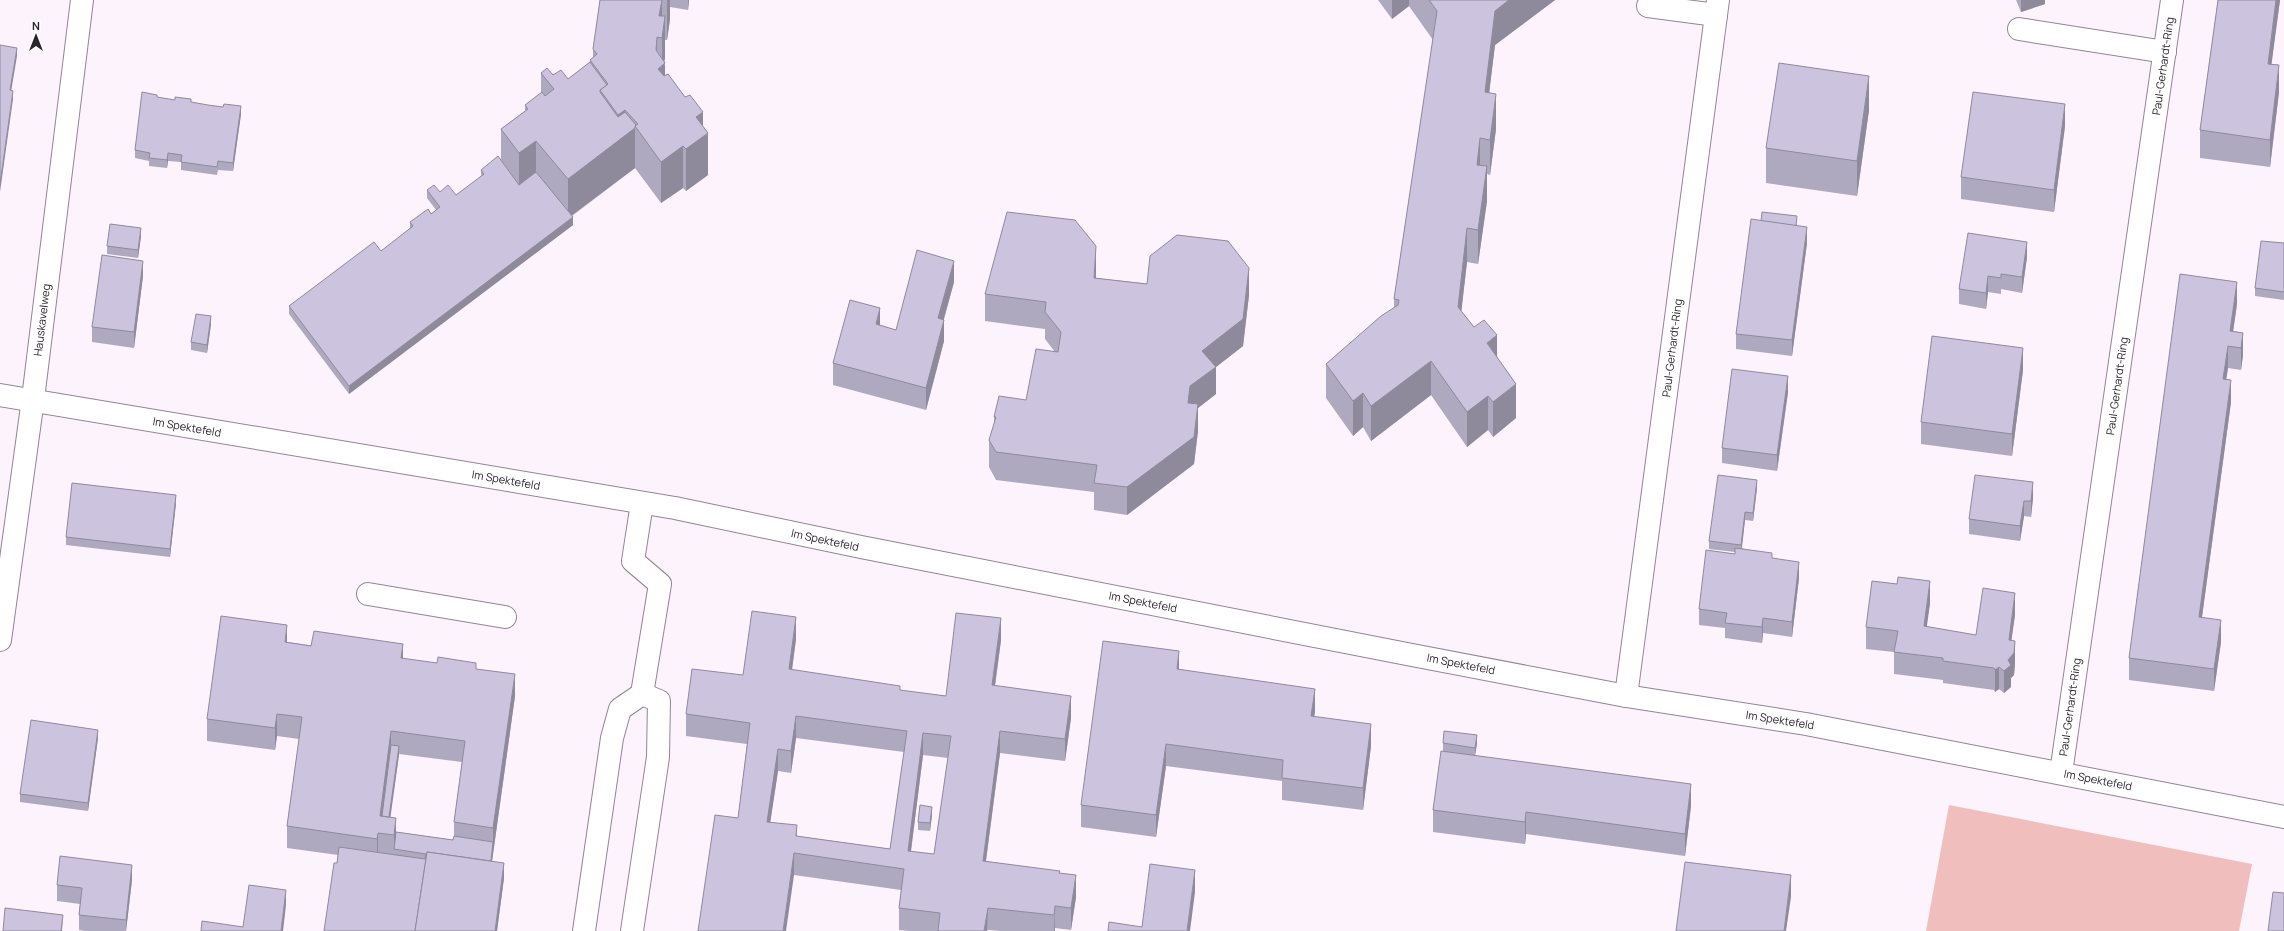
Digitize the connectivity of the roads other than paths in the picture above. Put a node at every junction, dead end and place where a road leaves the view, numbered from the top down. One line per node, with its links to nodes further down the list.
1 (82, 0): 8 (street, Hauskavelweg)
2 (2172, 0): 6 (street, Paul-Gerhardt-Ring)
3 (1648, 6): 4 (street)
4 (1717, 8): 14 (street, Paul-Gerhardt-Ring)
5 (2019, 29): 6 (street)
6 (2165, 52): 15 (street, Paul-Gerhardt-Ring)
7 (0, 395): 8 (street, Im Spektefeld)
8 (33, 399): 9 (street, Im Spektefeld); 12 (street, Hauskavelweg)
9 (642, 503): 13 (street); 14 (street, Im Spektefeld)
10 (368, 594): 11 (street)
11 (505, 617)
12 (0, 640)
13 (642, 694): 17 (street); 18 (street)
14 (1626, 696): 15 (street, Im Spektefeld)
15 (2061, 773): 16 (street, Im Spektefeld)
16 (2284, 817)
17 (584, 931)
18 (632, 931)

